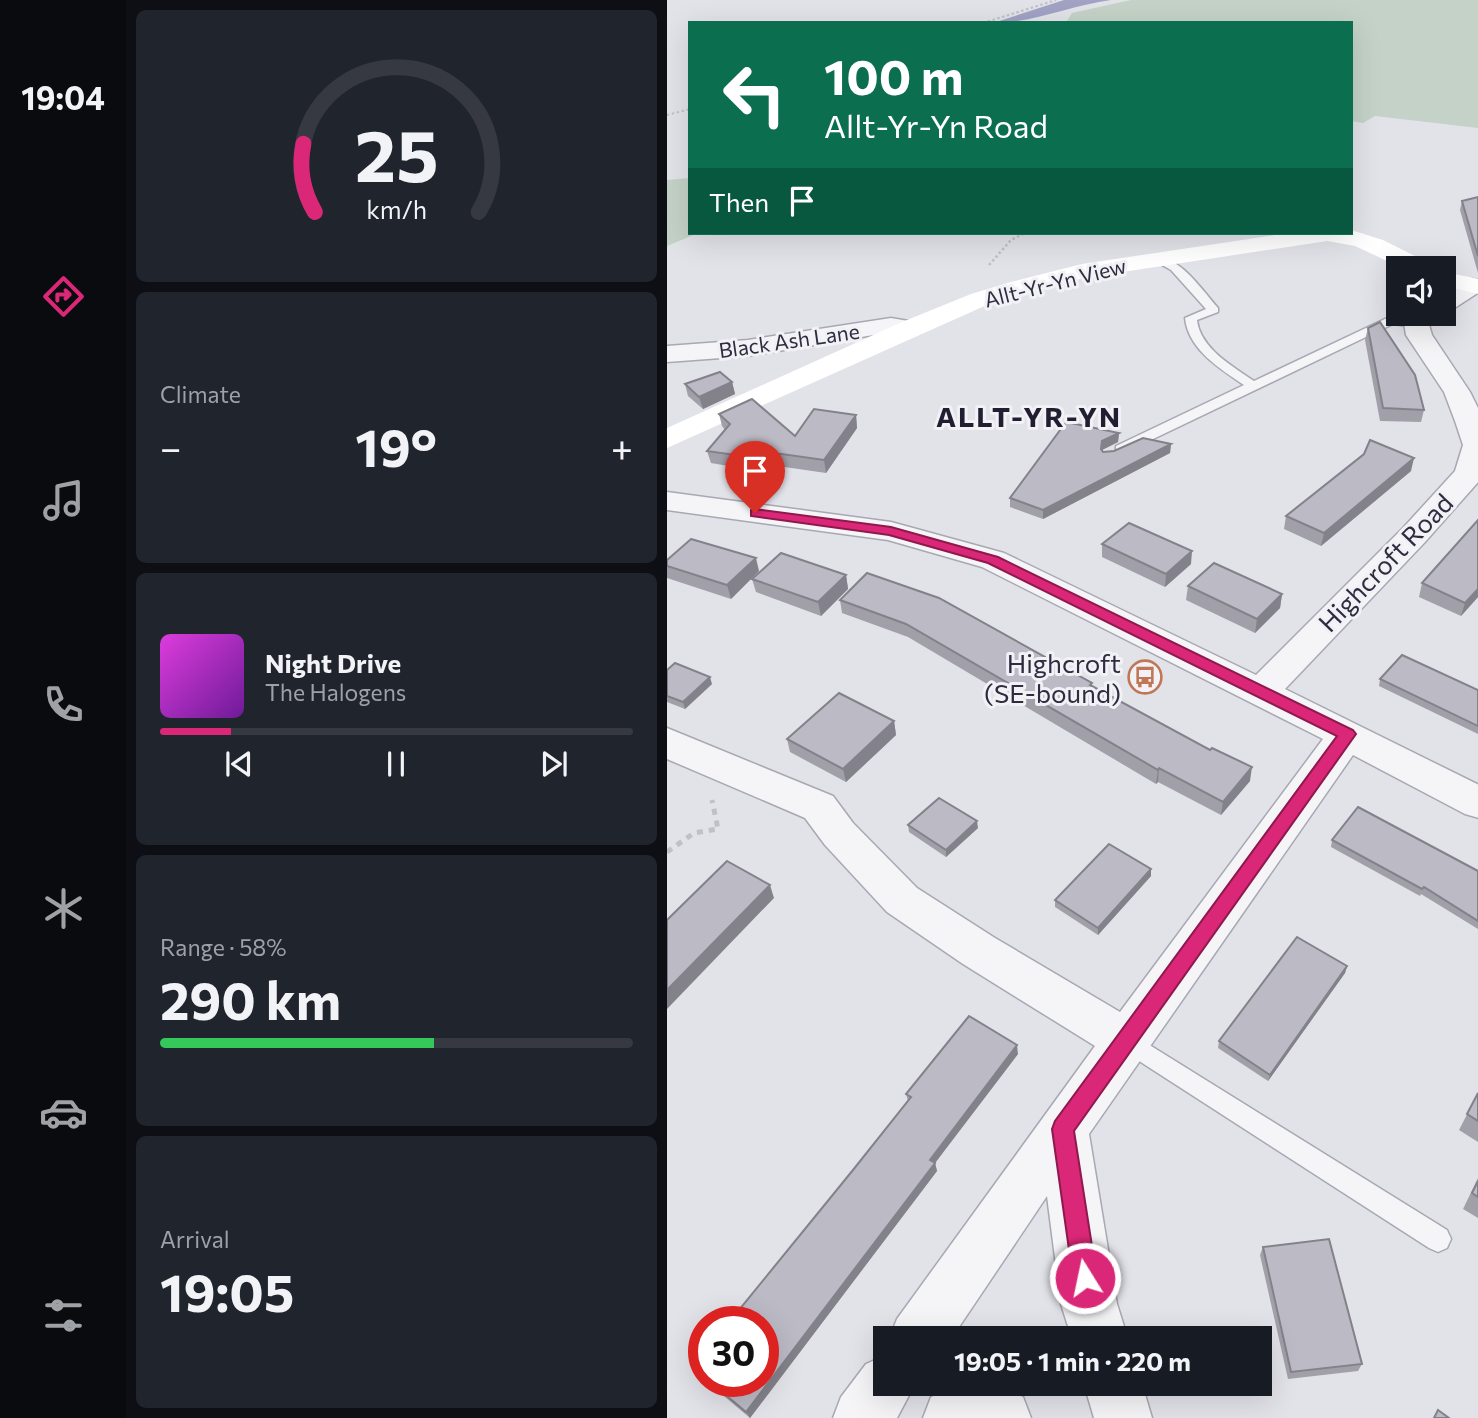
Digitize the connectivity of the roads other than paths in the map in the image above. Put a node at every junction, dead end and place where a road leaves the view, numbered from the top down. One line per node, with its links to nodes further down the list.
1 (1320, 235): 4 (street, Allt-Yr-Yn View)
2 (1345, 235): 3 (street, Allt-Yr-Yn View)
3 (1396, 256)
4 (1159, 259): 10 (street, Allt-Yr-Yn View); 12 (lane)
5 (1456, 282): 6 (street)
6 (1475, 287): 7 (street)
7 (1456, 297)
8 (1386, 322): 12 (lane)
9 (1421, 326): 14 (street, Highcroft Road)
10 (911, 328): 11 (street, Black Ash Lane); 13 (street, Allt-Yr-Yn View)
11 (667, 354)
12 (1253, 386): 15 (lane)
13 (667, 439)
14 (1478, 445): 17 (street, Highcroft Road)
15 (1108, 454)
16 (667, 501): 17 (street)
17 (1261, 691): 18 (street)
18 (1347, 734): 20 (street); 21 (street)
19 (667, 742): 21 (street)
20 (1478, 803)
21 (1127, 1041): 22 (street); 23 (lane)
22 (1063, 1129): 24 (street); 25 (street)
23 (1438, 1239)
24 (926, 1326)
25 (1096, 1326)
26 (878, 1396): 28 (street)
27 (1117, 1396): 31 (street)
28 (862, 1418)
29 (952, 1418): 30 (street)
30 (1002, 1418)
31 (1123, 1418)

